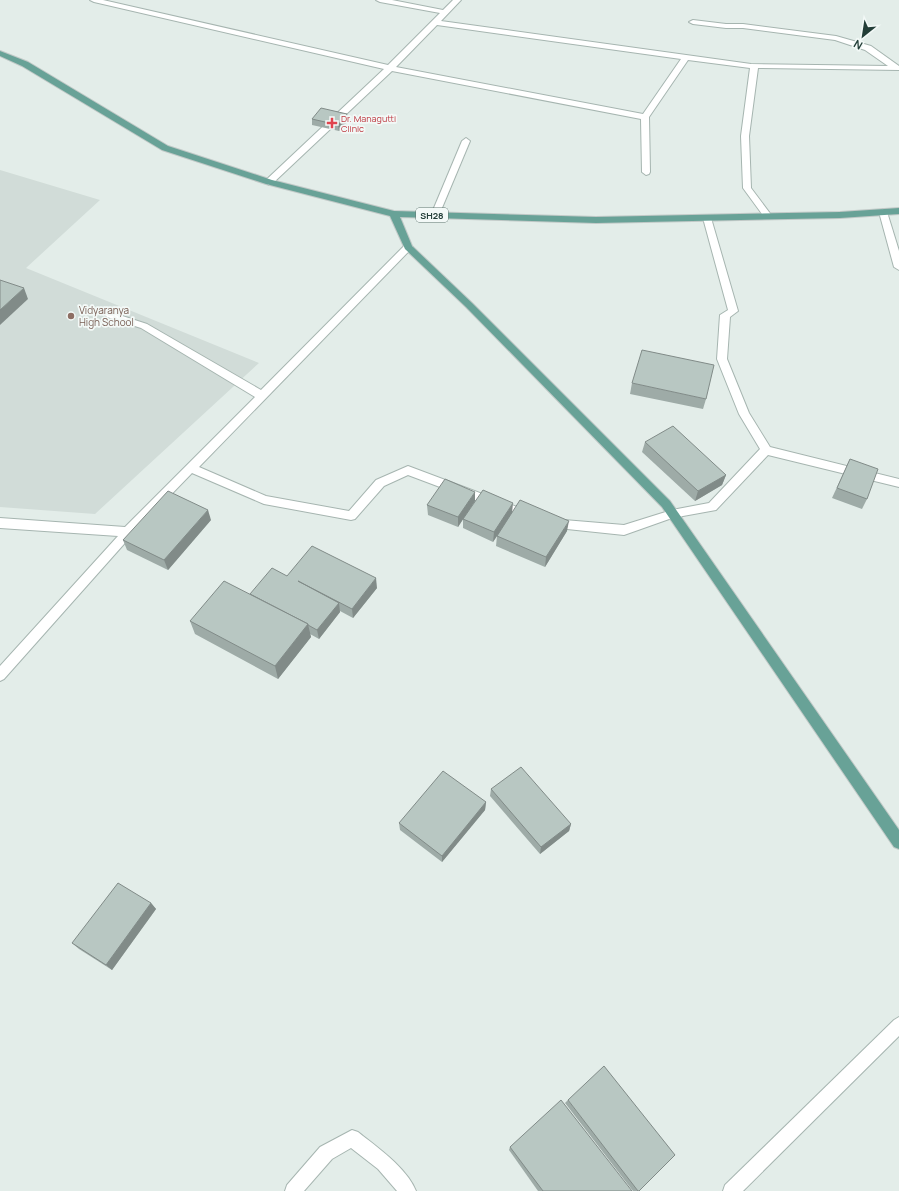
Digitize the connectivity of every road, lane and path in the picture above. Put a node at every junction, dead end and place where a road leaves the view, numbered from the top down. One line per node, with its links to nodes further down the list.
1 (94, 0): 10 (street)
2 (380, 0): 4 (street)
3 (457, 0): 4 (street)
4 (444, 12): 5 (street)
5 (434, 22): 8 (street); 10 (street)
6 (693, 22): 11 (street)
7 (0, 53): 15 (main road, SH28)
8 (686, 57): 9 (street); 12 (street)
9 (754, 66): 11 (street); 20 (street)
10 (390, 68): 12 (street); 15 (street)
11 (898, 68)
12 (645, 117): 14 (street)
13 (466, 141): 19 (street)
14 (646, 172)
15 (270, 182): 18 (main road, SH28)
16 (899, 211): 17 (main road, SH28)
17 (883, 212): 20 (main road, SH28); 23 (street)
18 (394, 214): 19 (main road, SH28); 22 (main road)
19 (435, 215): 21 (main road, SH28)
20 (768, 216): 21 (main road, SH28)
21 (707, 218): 26 (street)
22 (408, 247): 25 (street); 29 (main road)
23 (899, 267)
24 (110, 315): 25 (street)
25 (262, 396): 27 (street)
26 (766, 450): 28 (street); 29 (street)
27 (191, 468): 29 (street); 31 (street)
28 (899, 482)
29 (672, 514): 33 (main road)
30 (0, 524): 31 (street)
31 (128, 532): 32 (street)
32 (0, 675)
33 (899, 842)
34 (899, 1025): 37 (street)
35 (293, 1191): 36 (street)
36 (408, 1191)
37 (731, 1191)

